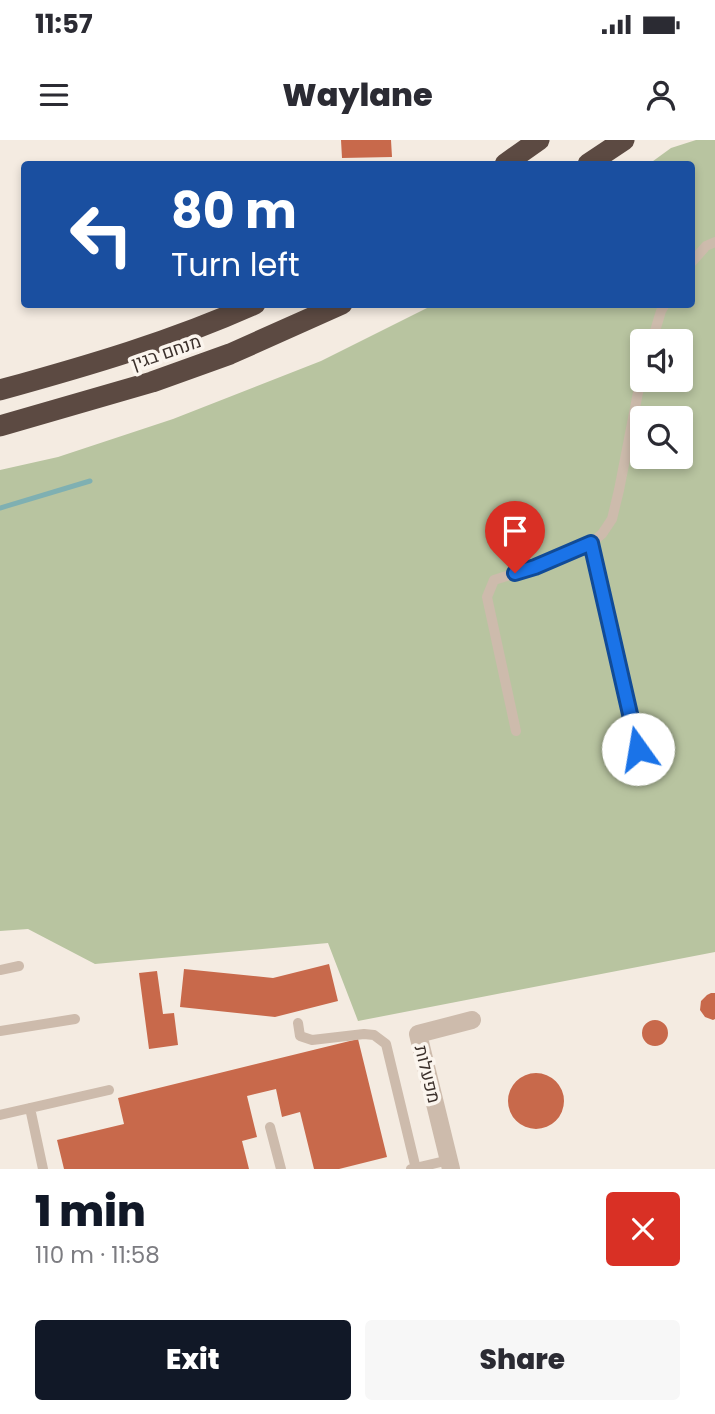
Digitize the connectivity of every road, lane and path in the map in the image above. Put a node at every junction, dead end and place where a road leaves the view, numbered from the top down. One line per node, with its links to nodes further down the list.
1 (539, 140): 3 (highway)
2 (624, 140): 4 (highway)
3 (509, 161)
4 (593, 161)
5 (715, 242): 6 (lane)
6 (695, 258)
7 (246, 308): 11 (highway, מנחם בגין)
8 (333, 308): 13 (highway, מנחם בגין)
9 (663, 308): 10 (lane)
10 (656, 329)
11 (0, 390)
12 (638, 392): 14 (lane)
13 (0, 426)
14 (591, 543): 15 (lane); 16 (lane)
15 (516, 732)
16 (638, 749)
17 (19, 966): 18 (lane)
18 (0, 970)
19 (75, 1019): 22 (lane)
20 (472, 1020): 27 (street, מפעלות)
21 (298, 1023): 30 (lane)
22 (0, 1031)
23 (109, 1090): 24 (lane)
24 (30, 1108): 25 (lane); 28 (lane)
25 (0, 1115)
26 (270, 1127): 29 (lane)
27 (450, 1165): 30 (lane)
28 (43, 1169)
29 (281, 1169)
30 (414, 1169)

